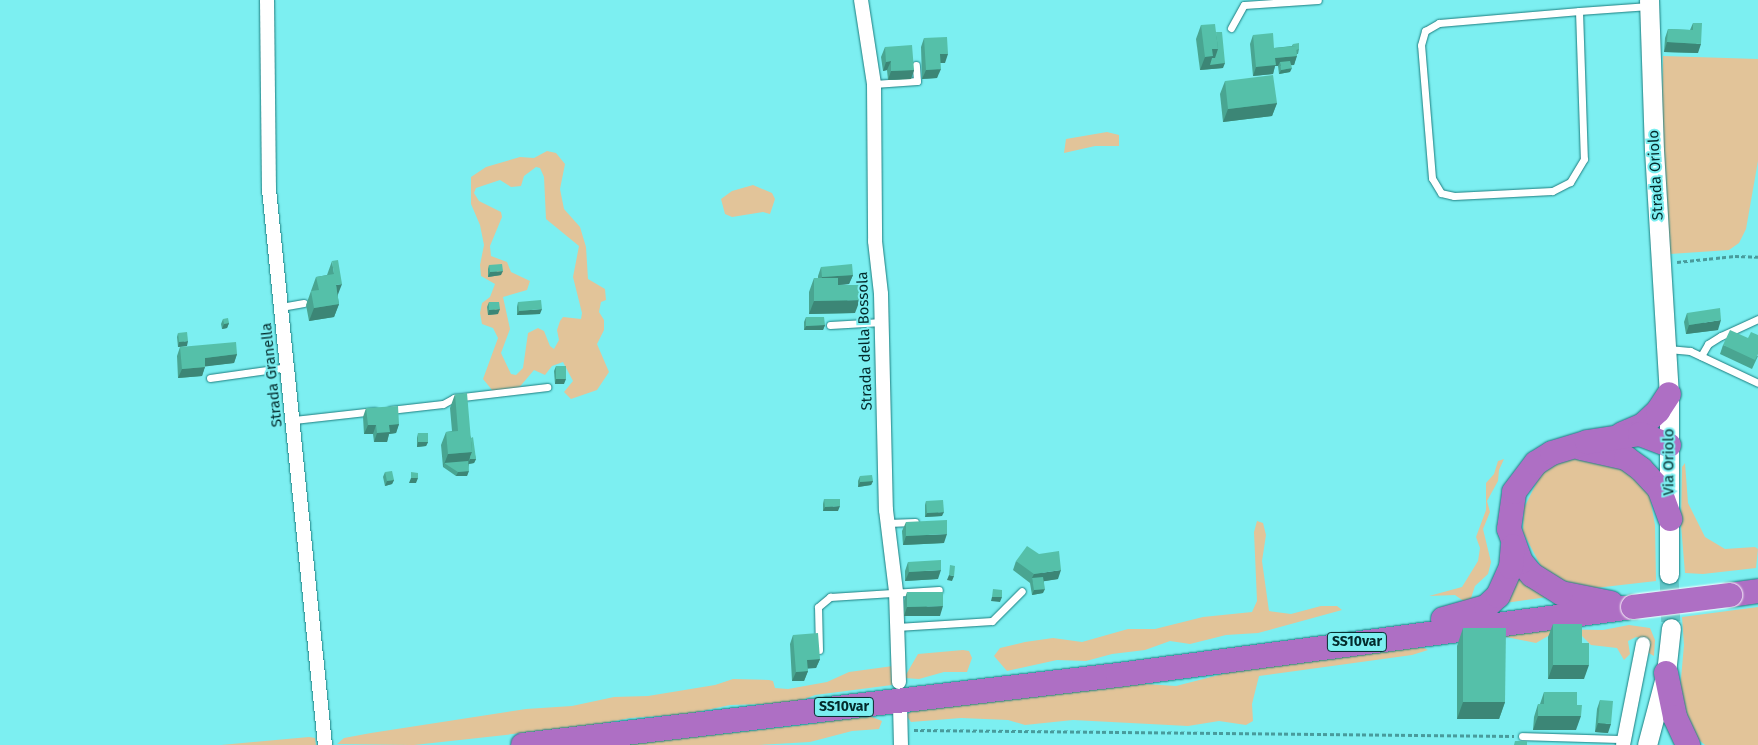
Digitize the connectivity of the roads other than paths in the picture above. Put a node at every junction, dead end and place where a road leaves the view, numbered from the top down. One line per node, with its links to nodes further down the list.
1 (267, 0): 10 (street, Strada Granella)
2 (861, 0): 8 (street, Strada della Bossola)
3 (1318, 0): 6 (lane)
4 (1649, 3): 5 (lane); 14 (street, Strada Oriolo)
5 (1579, 11): 5 (lane)
6 (1231, 28)
7 (916, 65): 8 (lane)
8 (874, 84): 12 (street, Strada della Bossola)
9 (304, 303): 10 (lane)
10 (281, 307): 16 (street, Strada Granella)
11 (1758, 319): 15 (lane)
12 (882, 322): 13 (lane); 28 (street, Strada della Bossola)
13 (830, 324)
14 (1667, 349): 15 (lane); 20 (street, Via Oriolo)
15 (1701, 356): 18 (lane)
16 (288, 367): 17 (lane); 21 (street, Strada Granella)
17 (210, 378)
18 (1758, 382)
19 (547, 388): 21 (lane)
20 (1669, 394): 22 (highway); 23 (street, Via Oriolo)
21 (294, 420): 48 (street, Strada Granella)
22 (1620, 435): 23 (highway); 24 (highway)
23 (1669, 445): 25 (highway); 26 (street, Via Oriolo)
24 (1570, 447): 25 (highway); 29 (highway)
25 (1626, 458): 26 (highway)
26 (1670, 519): 30 (street, Via Oriolo)
27 (918, 522): 28 (lane)
28 (887, 523): 33 (street, Strada della Bossola)
29 (1513, 546): 37 (highway); 40 (highway)
30 (1669, 574)
31 (939, 590): 33 (lane)
32 (1758, 591): 35 (highway, SS10var)
33 (896, 592): 38 (street, Strada della Bossola); 42 (lane)
34 (1022, 592): 38 (lane)
35 (1730, 595): 36 (highway); 37 (highway, SS10var, bridge)
36 (1758, 598)
37 (1602, 606): 40 (highway, SS10var)
38 (898, 627): 44 (street, Strada della Bossola)
39 (1671, 628): 43 (street)
40 (1423, 634): 49 (highway, SS10var)
41 (1643, 644): 47 (street)
42 (819, 650)
43 (1666, 673): 51 (street); 52 (highway)
44 (899, 682)
45 (900, 704): 50 (street)
46 (1522, 736): 47 (lane)
47 (1624, 742)
48 (325, 745)
49 (523, 745)
50 (901, 745)
51 (1647, 745)
52 (1688, 745)

